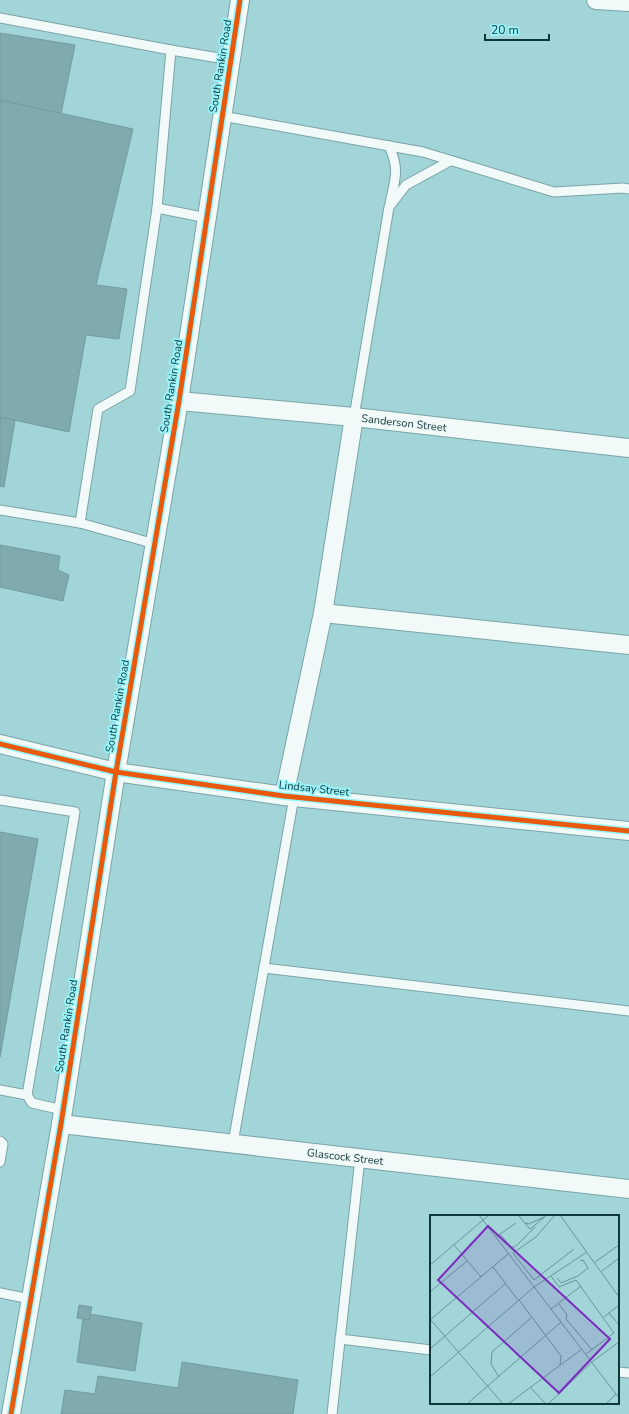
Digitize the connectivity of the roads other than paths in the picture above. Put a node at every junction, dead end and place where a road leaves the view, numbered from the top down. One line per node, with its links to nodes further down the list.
1 (240, 0): 6 (street, South Rankin Road)
2 (596, 0): 3 (street)
3 (629, 2)
4 (0, 18): 5 (lane)
5 (171, 50): 6 (lane); 12 (lane)
6 (231, 60): 7 (street, South Rankin Road)
7 (222, 116): 8 (lane); 13 (street, South Rankin Road)
8 (389, 146): 9 (lane); 11 (lane)
9 (450, 161): 10 (lane); 11 (lane)
10 (629, 189)
11 (389, 207): 15 (lane)
12 (157, 208): 13 (lane); 18 (lane)
13 (207, 218): 14 (street, South Rankin Road)
14 (179, 401): 15 (street, Sanderson Street); 19 (street, South Rankin Road)
15 (354, 417): 16 (street, Sanderson Street); 20 (street)
16 (629, 448)
17 (0, 510): 18 (lane)
18 (80, 523): 19 (lane)
19 (155, 544): 23 (street, South Rankin Road)
20 (323, 613): 21 (street); 24 (street)
21 (629, 646)
22 (0, 744): 23 (street, Lindsay Street)
23 (116, 772): 24 (street, Lindsay Street); 31 (street, South Rankin Road)
24 (289, 796): 26 (street, Lindsay Street); 27 (lane)
25 (0, 800): 30 (lane)
26 (629, 831)
27 (264, 968): 28 (lane); 33 (lane)
28 (629, 1011)
29 (0, 1090): 30 (lane)
30 (27, 1095): 31 (lane)
31 (62, 1117): 33 (street, Glascock Street); 38 (street, South Rankin Road)
32 (0, 1141): 35 (lane)
33 (233, 1143): 34 (street, Glascock Street)
34 (360, 1158): 36 (street, Glascock Street); 39 (lane)
35 (0, 1162)
36 (629, 1189)
37 (0, 1293): 38 (lane)
38 (30, 1299): 43 (street, South Rankin Road)
39 (340, 1339): 40 (lane); 44 (lane)
40 (430, 1350)
41 (619, 1372): 42 (lane)
42 (629, 1373)
43 (11, 1414)
44 (332, 1414)

